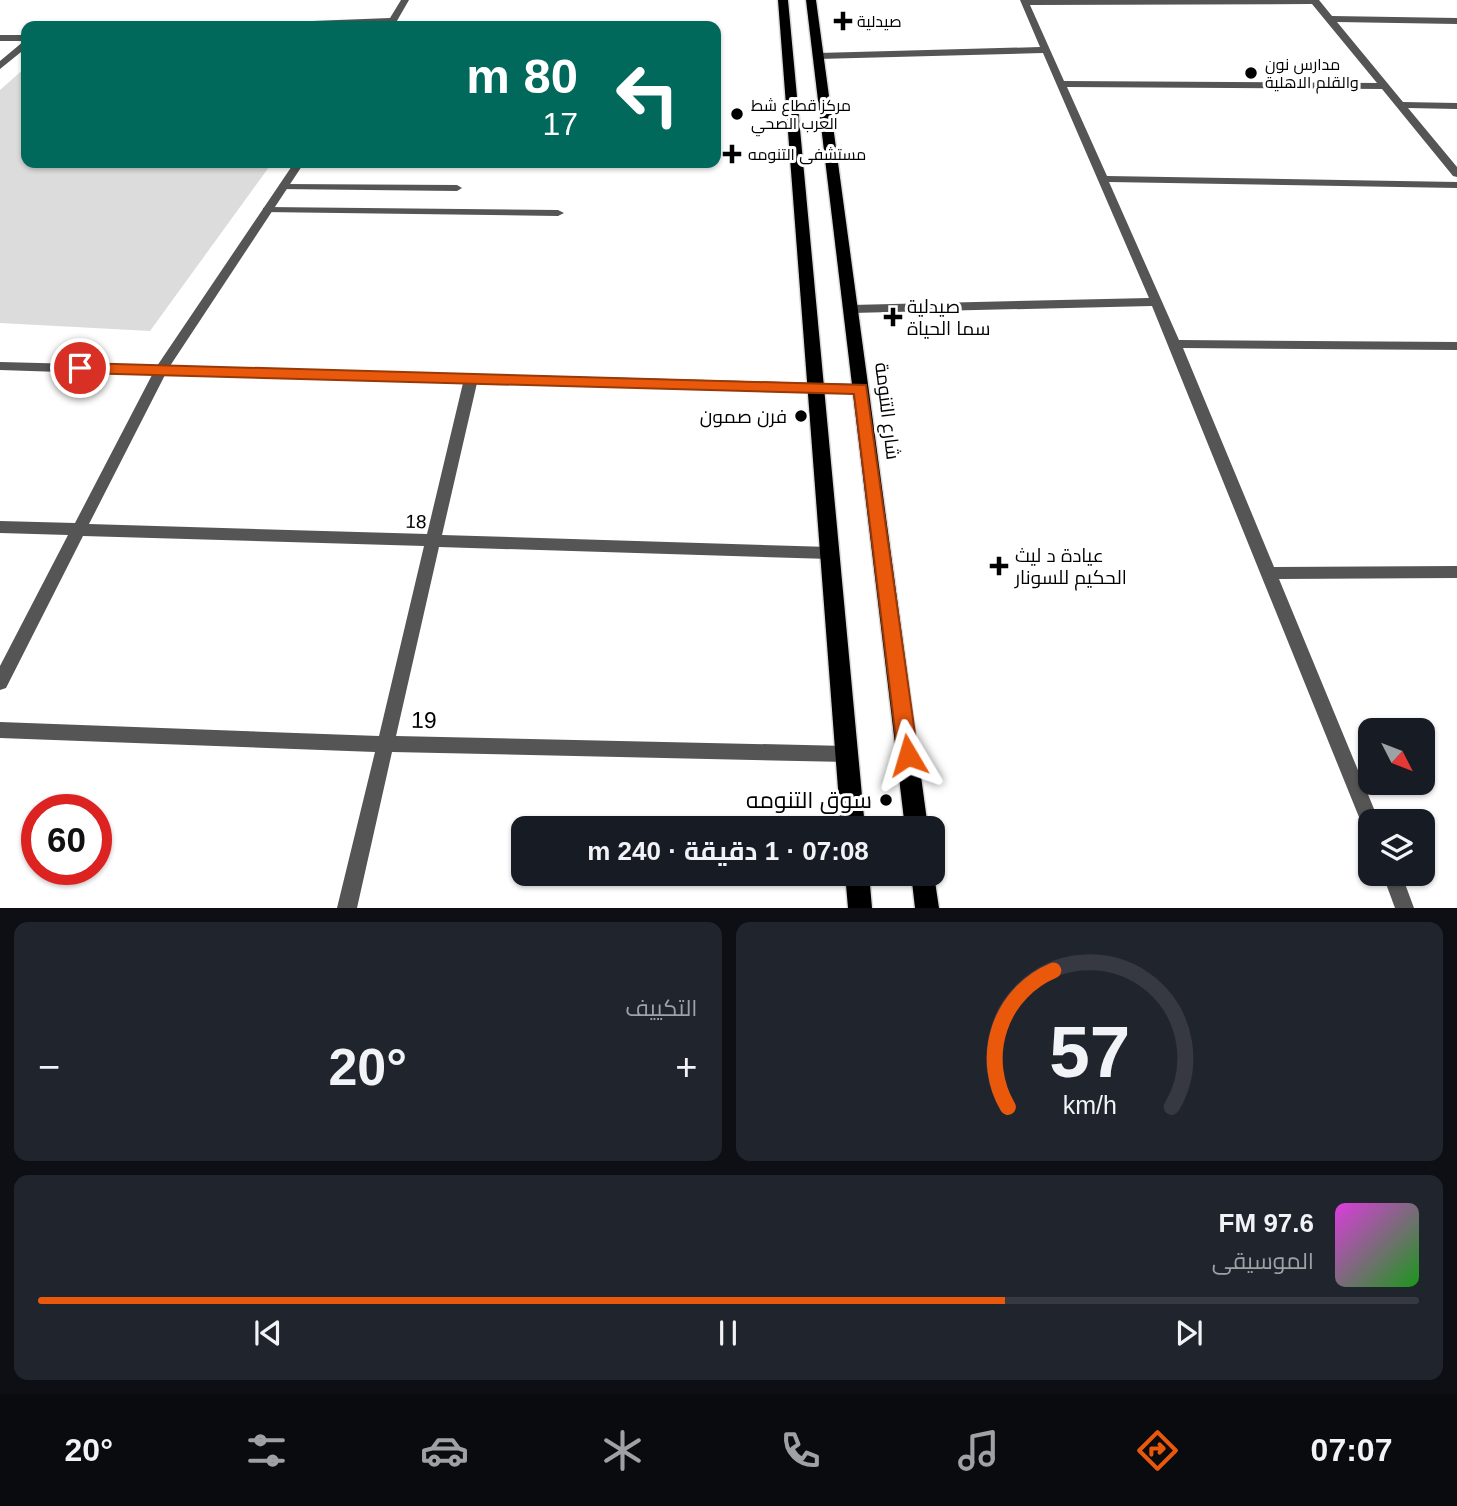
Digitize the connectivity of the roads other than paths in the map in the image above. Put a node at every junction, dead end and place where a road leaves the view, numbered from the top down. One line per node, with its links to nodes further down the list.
1 (405, 0): 7 (street)
2 (783, 0): 34 (main road)
3 (811, 0): 13 (main road, شارع التنومة)
4 (1025, 1): 5 (street); 12 (street)
5 (1314, 1): 6 (street)
6 (1330, 19): 8 (street); 16 (street)
7 (392, 21)
8 (1457, 21)
9 (0, 38): 10 (street)
10 (21, 40)
11 (21, 45): 14 (street)
12 (1045, 50): 13 (street); 15 (street)
13 (818, 56): 28 (main road, شارع التنومة)
14 (0, 66)
15 (1061, 85): 16 (street); 21 (street)
16 (1385, 86): 17 (street)
17 (1400, 105): 18 (street); 20 (street)
18 (1457, 106)
19 (296, 168): 23 (street)
20 (1457, 174)
21 (1103, 179): 22 (street); 27 (street)
22 (1457, 184)
23 (283, 187): 24 (street); 25 (street)
24 (457, 188)
25 (267, 210): 26 (street); 32 (street)
26 (558, 213)
27 (1157, 302): 28 (street); 29 (street)
28 (851, 309): 35 (main road, شارع التنومة)
29 (1175, 345): 30 (street); 40 (street)
30 (1457, 346)
31 (0, 366): 32 (street)
32 (161, 370): 33 (street); 37 (street)
33 (471, 379): 34 (street); 38 (street)
34 (816, 388): 35 (street); 39 (main road)
35 (860, 389): 48 (main road, شارع التنومة)
36 (0, 527): 37 (street, 18)
37 (79, 529): 38 (street, 18); 42 (street)
38 (432, 540): 39 (street, 18); 44 (street)
39 (830, 553): 45 (main road)
40 (1269, 572): 41 (street); 46 (street)
41 (1457, 572)
42 (0, 683)
43 (0, 730): 44 (street, 19)
44 (385, 744): 45 (street, 19); 52 (street)
45 (847, 754): 47 (main road)
46 (1365, 809)
47 (852, 816)
48 (915, 816)
49 (858, 886): 53 (main road)
50 (924, 886): 54 (main road)
51 (1396, 886): 55 (street)
52 (347, 908)
53 (860, 908)
54 (927, 908)
55 (1405, 908)

